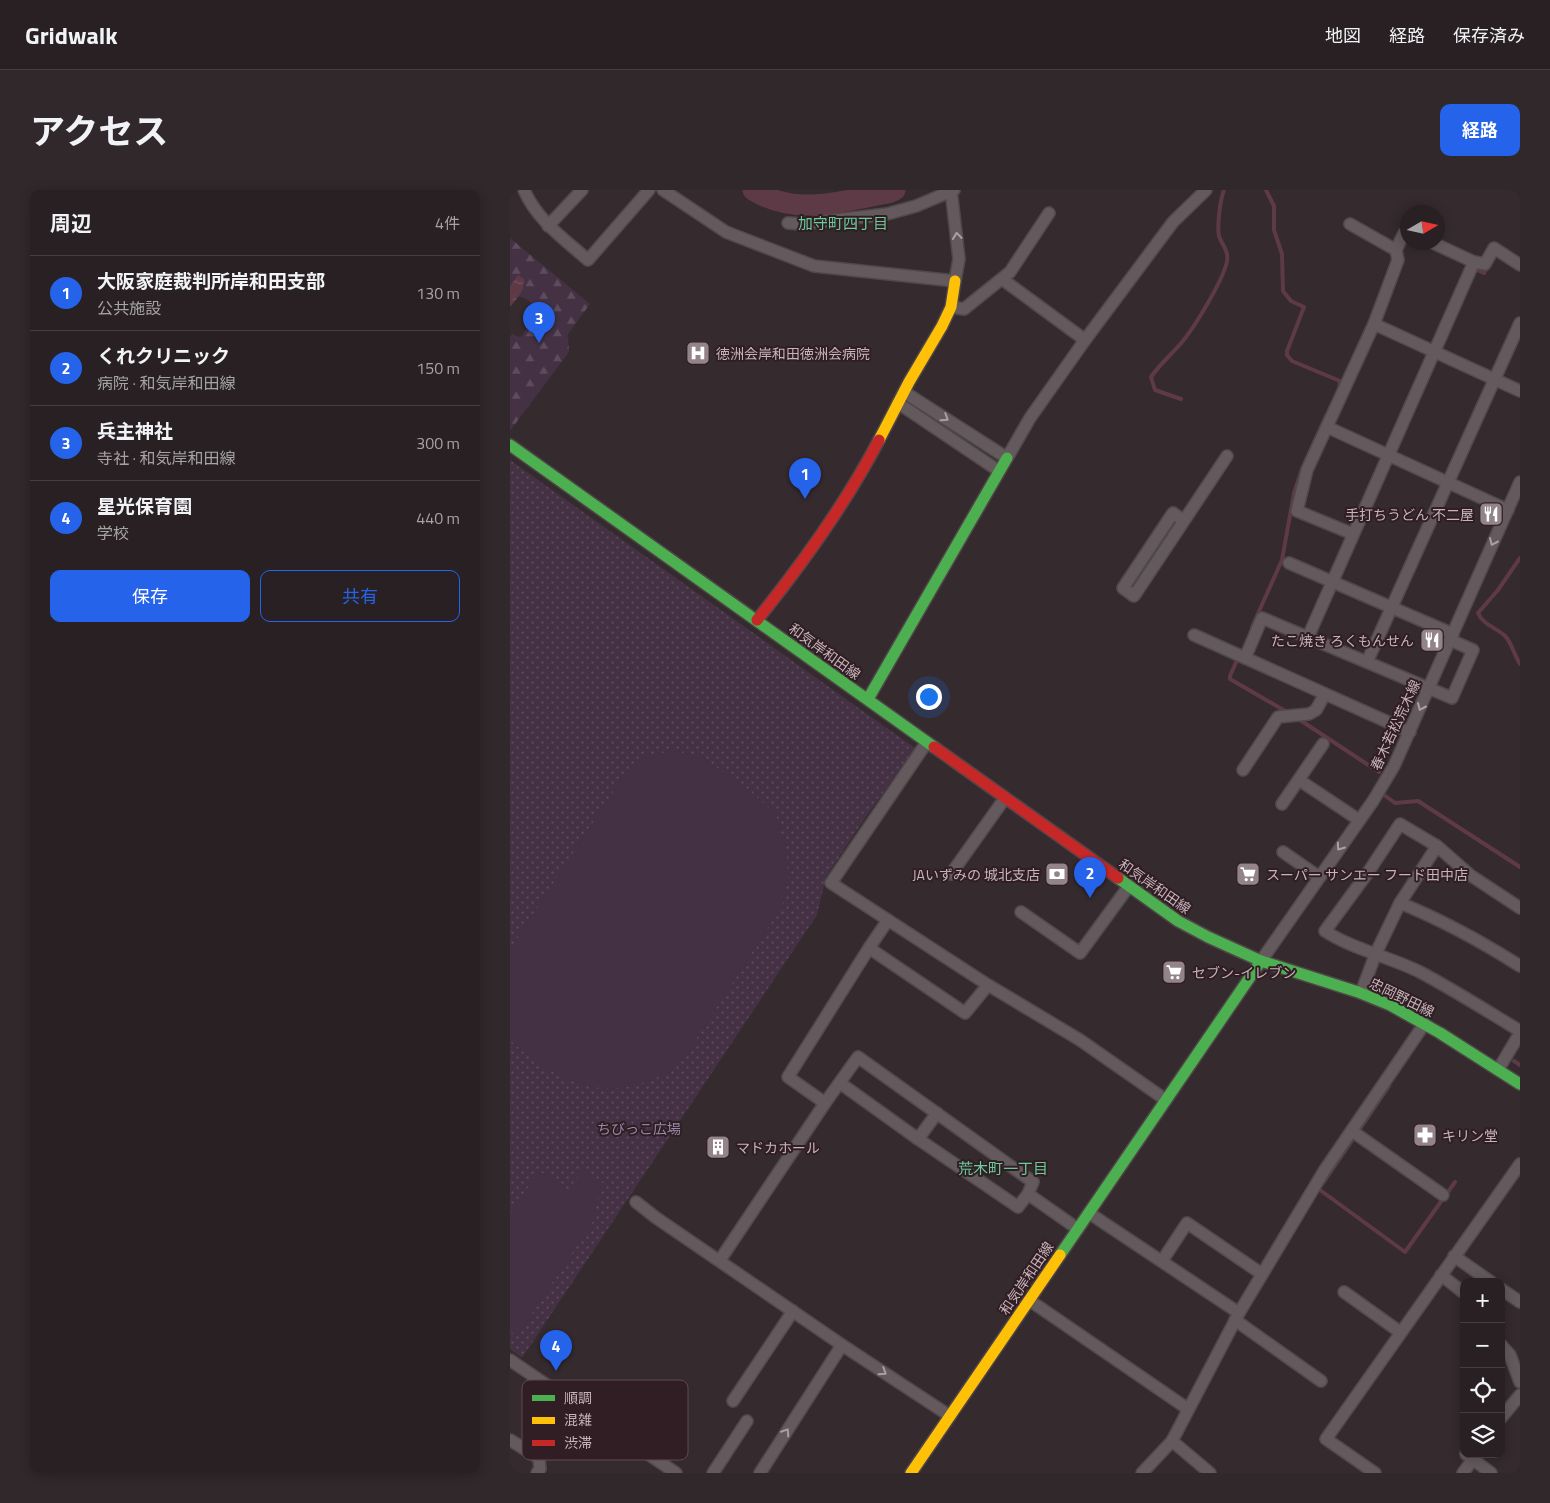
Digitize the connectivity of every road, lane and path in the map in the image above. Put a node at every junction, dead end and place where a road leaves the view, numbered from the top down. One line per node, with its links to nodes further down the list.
1 (524, 190): 10 (street)
2 (582, 190): 10 (street)
3 (649, 190): 10 (street)
4 (663, 190): 17 (street)
5 (952, 190): 8 (street); 17 (street, one-way to 5)
6 (1206, 190): 21 (street)
7 (1049, 213): 16 (street)
8 (788, 223)
9 (1350, 224): 13 (street)
10 (548, 226)
11 (1400, 242): 13 (street)
12 (1445, 249): 14 (street)
13 (1396, 250): 20 (street)
14 (1474, 262): 15 (street); 22 (street)
15 (1520, 266)
16 (1002, 279): 18 (street); 21 (street)
17 (955, 281): 18 (main road)
18 (951, 307): 25 (main road)
19 (1520, 323): 23 (street)
20 (1374, 324): 22 (street); 27 (street)
21 (1085, 340): 31 (street)
22 (1434, 352): 23 (street); 29 (street)
23 (1495, 380): 24 (street); 33 (street)
24 (1520, 391)
25 (904, 392): 26 (main road); 31 (street, one-way to 31)
26 (898, 403): 32 (street); 41 (main road)
27 (1326, 427): 29 (street); 37 (street)
28 (510, 445): 41 (main road, 和気岸和田線)
29 (1388, 455): 33 (street); 37 (street)
30 (1227, 456): 36 (street)
31 (1007, 458): 32 (main road)
32 (999, 471): 49 (main road)
33 (1448, 482): 35 (street); 40 (street)
34 (1520, 482): 35 (street, 春木若松荒木線)
35 (1508, 510): 44 (street, 春木若松荒木線, one-way to 44)
36 (1184, 520): 36 (street)
37 (1353, 534): 39 (street)
38 (1289, 563): 39 (street)
39 (1332, 582): 40 (street); 43 (street)
40 (1392, 607): 44 (street); 46 (street)
41 (757, 620): 49 (main road, 和気岸和田線)
42 (1194, 635): 45 (street)
43 (1308, 637): 45 (street); 46 (street)
44 (1452, 637): 47 (street, 春木若松荒木線); 47 (street)
45 (1245, 658): 48 (street)
46 (1367, 662): 47 (street)
47 (1429, 688): 50 (street, 春木若松荒木線, one-way to 50)
48 (1325, 694): 50 (street); 53 (street)
49 (868, 699): 51 (main road, 和気岸和田線)
50 (1410, 732): 57 (street, 春木若松荒木線)
51 (927, 742): 55 (main road, 和気岸和田線); 66 (street)
52 (1323, 744): 54 (street)
53 (1243, 770)
54 (1299, 780): 56 (street); 57 (street)
55 (1005, 798): 60 (street); 62 (main road, 和気岸和田線)
56 (1282, 804)
57 (1359, 820): 61 (street, 春木若松荒木線, one-way to 61)
58 (1437, 846): 63 (street); 64 (street); 68 (street)
59 (1283, 852): 61 (street)
60 (951, 874)
61 (1319, 877): 69 (street, 春木若松荒木線)
62 (1129, 886): 65 (street); 69 (main road, 和気岸和田線)
63 (1400, 903): 68 (street); 70 (street)
64 (1520, 908)
65 (1021, 912)
66 (888, 920): 67 (street); 71 (street)
67 (869, 948): 71 (street); 79 (street)
68 (1376, 953): 72 (street); 74 (street)
69 (1260, 961): 72 (main road, 忠岡野田線); 78 (main road, 和気岸和田線)
70 (1520, 966)
71 (988, 985): 78 (street)
72 (1361, 993): 73 (main road, 忠岡野田線)
73 (1425, 1023): 75 (main road, 忠岡野田線); 81 (street)
74 (1520, 1032): 75 (street)
75 (1498, 1070): 77 (main road, 忠岡野田線)
76 (840, 1083): 79 (street); 80 (street); 82 (street)
77 (1520, 1084)
78 (1166, 1100): 87 (main road, 和気岸和田線)
79 (825, 1103): 90 (street)
80 (937, 1113): 82 (street); 84 (street)
81 (1352, 1132): 85 (street); 92 (street)
82 (918, 1139): 84 (street)
83 (1520, 1164): 89 (street)
84 (1028, 1194): 88 (street)
85 (1443, 1195)
86 (636, 1202): 90 (street)
87 (1089, 1213): 88 (main road, 和気岸和田線); 91 (street)
88 (1078, 1229): 98 (main road, 和気岸和田線)
89 (1454, 1256): 93 (street); 94 (street)
90 (720, 1260): 100 (street)
91 (1162, 1261): 92 (street); 101 (street)
92 (1262, 1274): 101 (street)
93 (1441, 1274): 95 (street); 102 (street)
94 (1485, 1278)
95 (1460, 1290)
96 (1344, 1292): 102 (street)
97 (1505, 1292): 99 (street)
98 (1029, 1300): 111 (street); 113 (main road, 和気岸和田線)
99 (1520, 1302)
100 (793, 1311): 103 (street); 110 (street)
101 (1237, 1316): 107 (street); 111 (street)
102 (1400, 1332): 129 (street)
103 (842, 1345): 113 (street, one-way to 113); 125 (street, one-way to 103)
104 (1505, 1349): 108 (street)
105 (512, 1366): 106 (street)
106 (533, 1380)
107 (1321, 1381)
108 (1520, 1382)
109 (1520, 1395): 112 (street)
110 (733, 1401)
111 (1188, 1409): 116 (street)
112 (1505, 1413)
113 (950, 1416): 126 (main road, 和気岸和田線)
114 (747, 1421): 124 (street)
115 (510, 1440): 117 (street)
116 (1172, 1441): 127 (street); 128 (street)
117 (522, 1447)
118 (1469, 1458): 130 (street)
119 (1470, 1458): 131 (street)
120 (539, 1460): 122 (street)
121 (656, 1460): 123 (street)
122 (537, 1473)
123 (676, 1473)
124 (713, 1473)
125 (760, 1473)
126 (911, 1473)
127 (1142, 1473)
128 (1210, 1473)
129 (1375, 1473)
130 (1463, 1473)
131 (1491, 1473)

